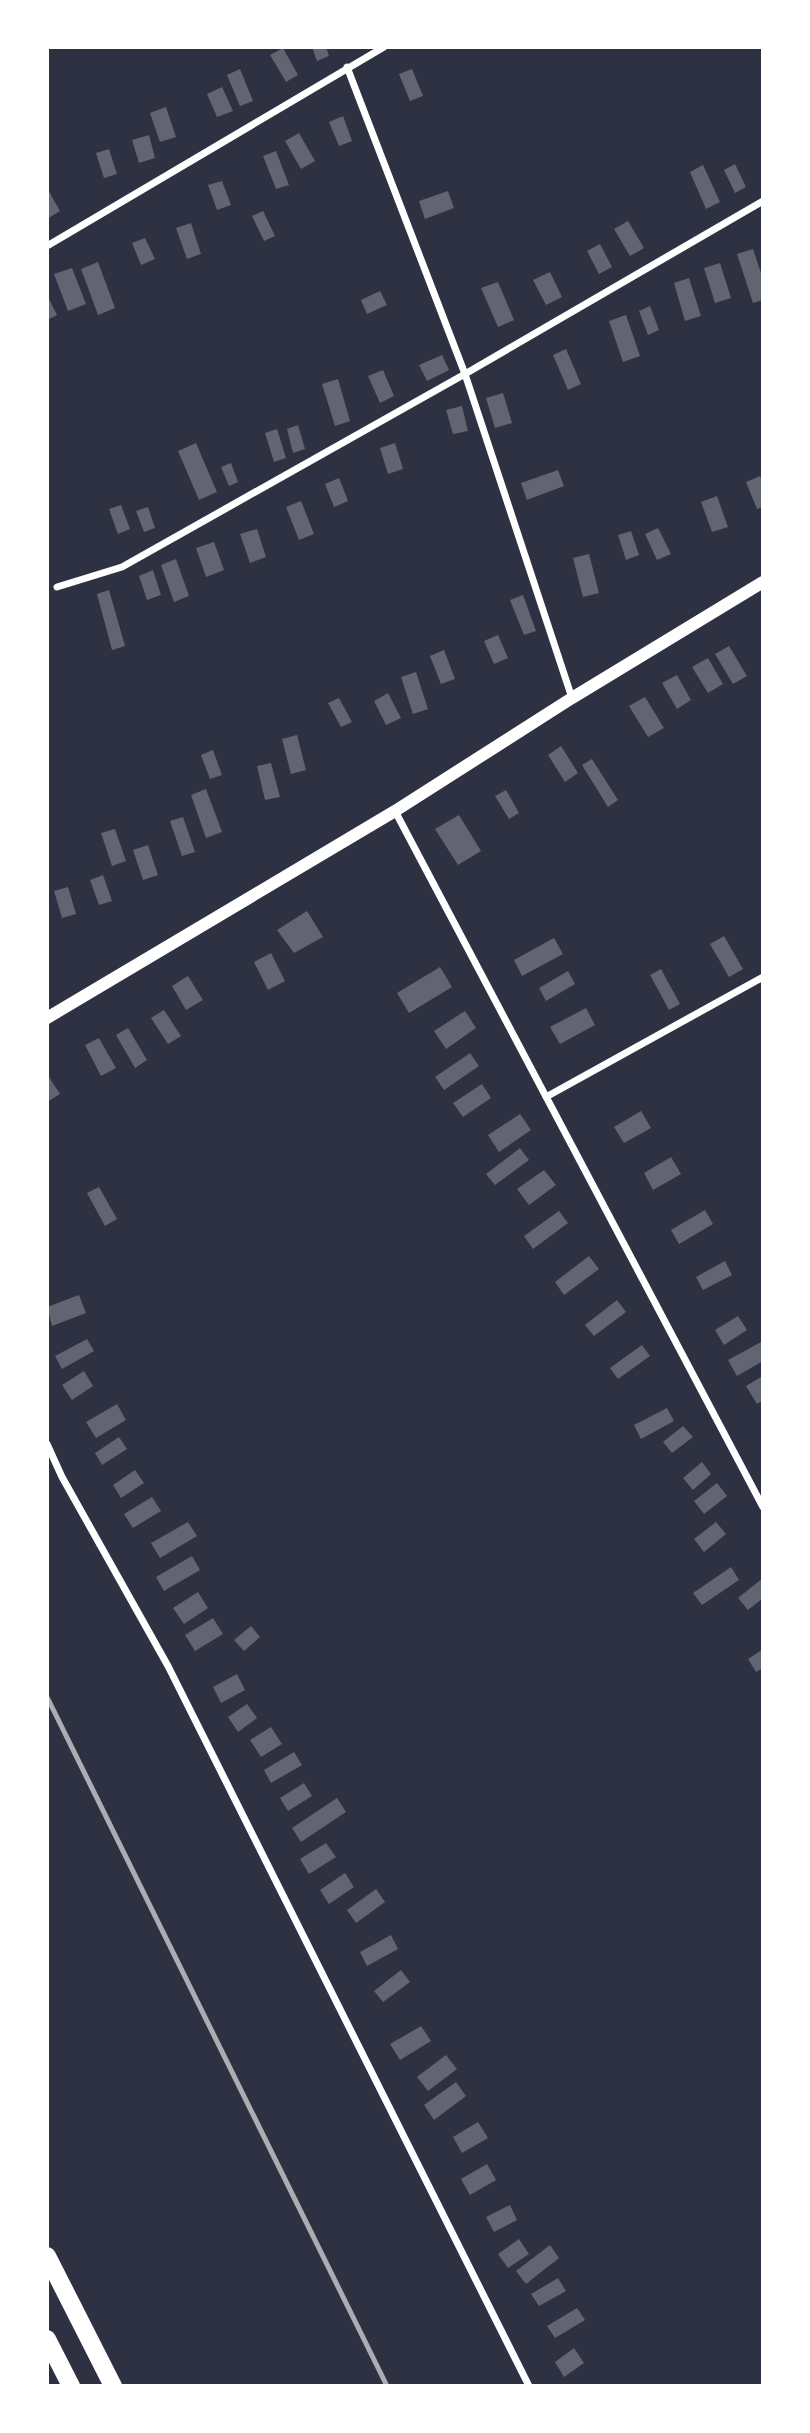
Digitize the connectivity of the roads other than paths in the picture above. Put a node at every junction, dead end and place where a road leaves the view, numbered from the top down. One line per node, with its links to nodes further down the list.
1 (384, 47): 2 (street)
2 (347, 67): 4 (street); 5 (street)
3 (763, 201): 5 (street)
4 (47, 246)
5 (465, 374): 7 (street); 8 (street)
6 (763, 582): 8 (street)
7 (57, 587)
8 (572, 698): 9 (street)
9 (395, 811): 11 (street); 12 (street)
10 (763, 977): 12 (street)
11 (47, 1018)
12 (545, 1097): 14 (street)
13 (47, 1444): 19 (street)
14 (763, 1507)
15 (47, 2256): 18 (main road)
16 (47, 2339): 17 (main road)
17 (71, 2386)
18 (113, 2386)
19 (529, 2386)

